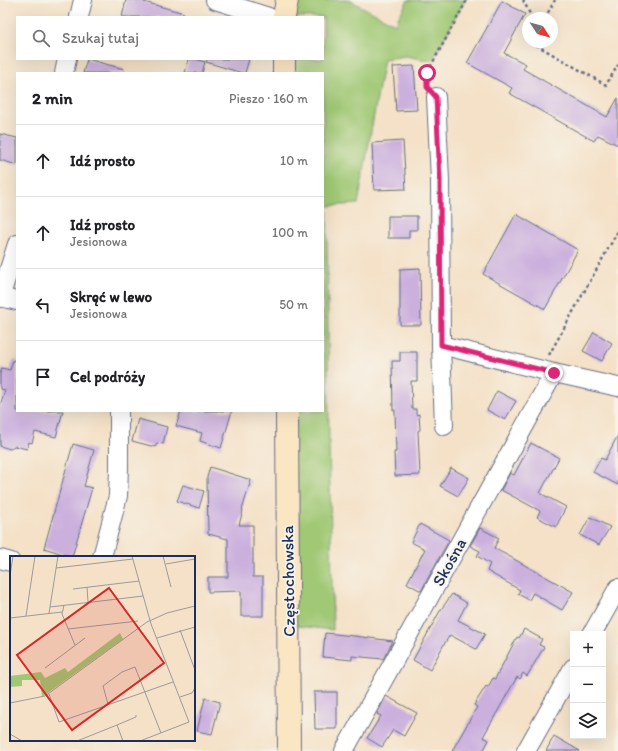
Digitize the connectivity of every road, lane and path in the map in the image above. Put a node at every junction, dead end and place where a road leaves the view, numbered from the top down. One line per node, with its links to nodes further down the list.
1 (83, 0): 9 (street)
2 (215, 0): 10 (street)
3 (287, 0): 11 (main road)
4 (467, 0): 18 (path)
5 (523, 0): 7 (path)
6 (555, 0): 8 (path)
7 (529, 12)
8 (548, 12)
9 (79, 16)
10 (266, 16)
11 (284, 16)
12 (541, 48): 15 (path)
13 (67, 60): 16 (street)
14 (284, 60): 17 (main road)
15 (618, 65)
16 (64, 72)
17 (284, 72)
18 (436, 97): 23 (street)
19 (618, 231): 24 (path)
20 (16, 247): 21 (street)
21 (0, 298): 22 (street)
22 (16, 301)
23 (441, 345): 24 (street); 28 (street)
24 (548, 372): 25 (street); 36 (street, Skośna)
25 (618, 387)
26 (119, 412): 29 (street)
27 (287, 412): 35 (main road, Częstochowska)
28 (444, 426)
29 (102, 556)
30 (0, 559): 31 (street)
31 (10, 562)
32 (618, 588): 33 (street)
33 (594, 631)
34 (570, 673): 37 (street)
35 (289, 751)
36 (344, 751)
37 (526, 751)

